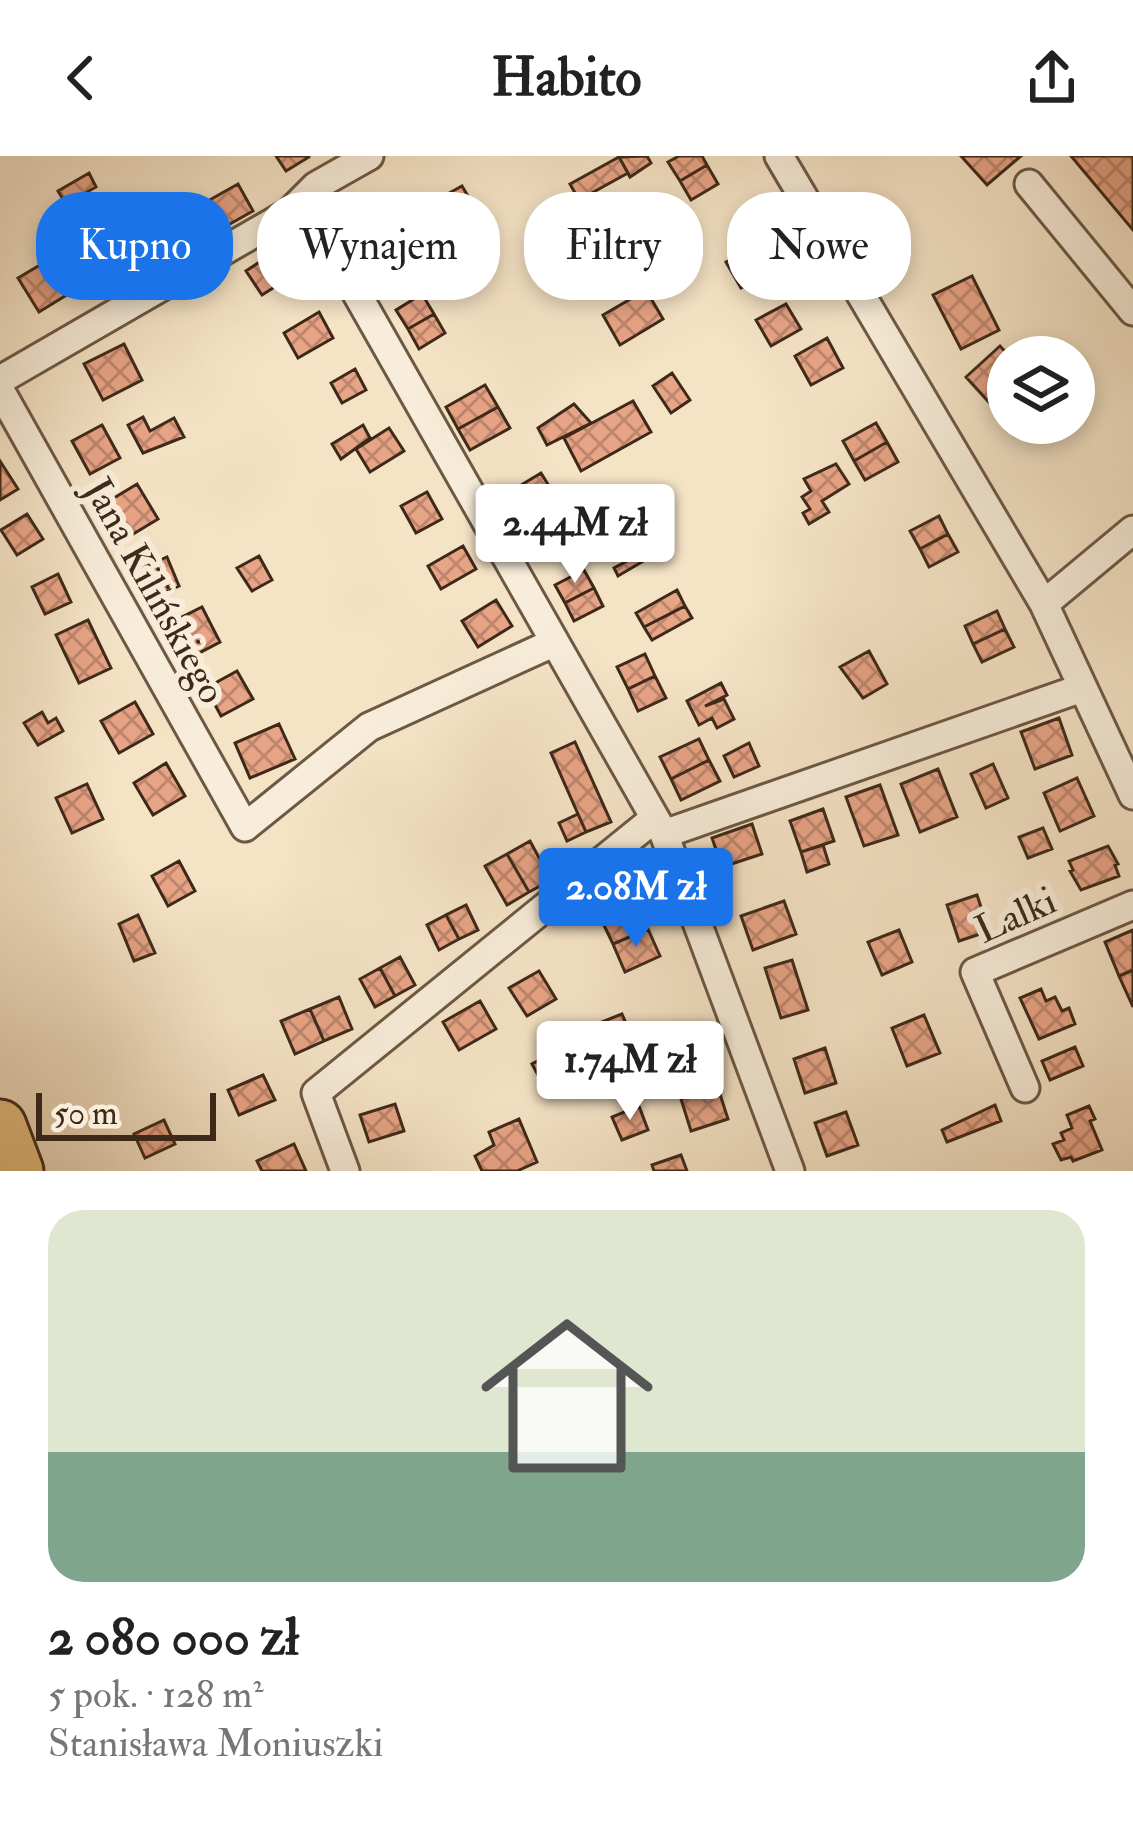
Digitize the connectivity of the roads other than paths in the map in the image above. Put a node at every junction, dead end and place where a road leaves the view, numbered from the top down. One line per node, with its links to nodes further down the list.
1 (369, 156): 4 (street)
2 (778, 156): 11 (street)
3 (1029, 184): 7 (street)
4 (310, 192)
5 (257, 231): 8 (street)
6 (360, 300): 12 (street)
7 (1133, 311)
8 (0, 380)
9 (0, 390): 12 (street, Jana Kilińskiego)
10 (1133, 530): 11 (street)
11 (1043, 604): 13 (street)
12 (555, 642): 15 (street)
13 (1082, 688): 14 (street); 15 (street)
14 (1133, 795)
15 (660, 826): 20 (street); 21 (street)
16 (1133, 905): 17 (street, Lalki)
17 (1025, 1088)
18 (0, 1126): 19 (highway)
19 (16, 1171)
20 (345, 1171)
21 (790, 1171)

